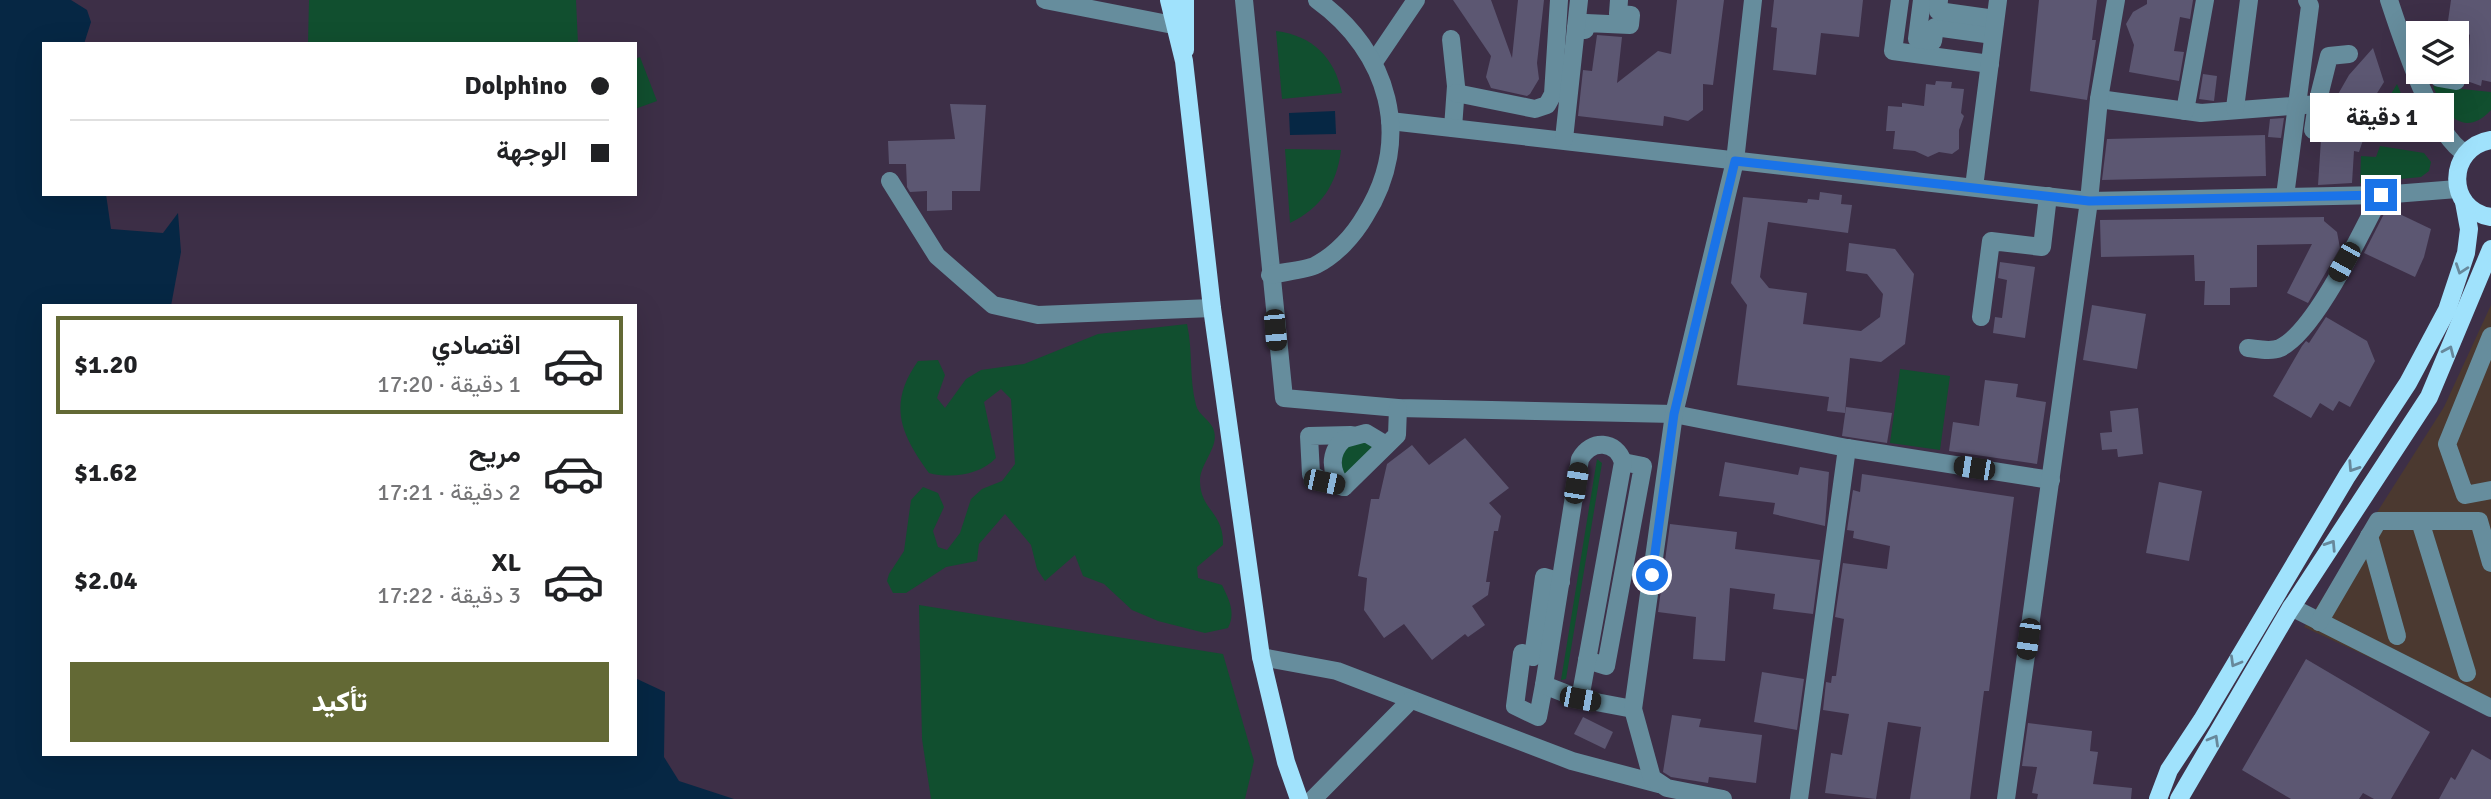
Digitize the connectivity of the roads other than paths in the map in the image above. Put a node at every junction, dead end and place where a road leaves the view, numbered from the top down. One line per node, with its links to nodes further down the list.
1 (1045, 0): 20 (street)
2 (1169, 0): 20 (main road)
3 (1185, 0): 26 (main road)
4 (1244, 0): 52 (street)
5 (1317, 0): 27 (street)
6 (1416, 0): 27 (street)
7 (1559, 0): 30 (street)
8 (1578, 0): 22 (street)
9 (1619, 0): 22 (street)
10 (1753, 0): 42 (street)
11 (1900, 0): 28 (street)
12 (1922, 0): 21 (street)
13 (1939, 0): 21 (street)
14 (1998, 0): 21 (street)
15 (2116, 0): 31 (street)
16 (2205, 0): 35 (street)
17 (2249, 0): 34 (street)
18 (2307, 0): 33 (street)
19 (2389, 0): 23 (street)
20 (1173, 24): 26 (main road)
21 (1994, 27): 28 (street)
22 (1576, 28): 39 (street)
23 (2406, 30)
24 (1451, 39): 30 (street)
25 (2349, 54): 32 (street)
26 (1184, 61): 53 (main road)
27 (1374, 62): 36 (street)
28 (1990, 64): 44 (street)
29 (2425, 84): 41 (street)
30 (1456, 93): 37 (street)
31 (2099, 99): 35 (street); 49 (street)
32 (2317, 104): 33 (street); 38 (street)
33 (2296, 105): 34 (street); 48 (street)
34 (2235, 108): 35 (street)
35 (2185, 111)
36 (1390, 121): 37 (street); 52 (street)
37 (1453, 128): 39 (street)
38 (2313, 130)
39 (1564, 139): 42 (street)
40 (2490, 139): 41 (main road)
41 (2465, 153): 46 (main road)
42 (1735, 161): 44 (street); 58 (street)
43 (890, 181): 53 (street)
44 (1974, 187): 47 (street)
45 (2381, 195): 46 (street); 48 (street); 56 (street)
46 (2461, 195): 50 (main road); 85 (main road, one-way to 85)
47 (2048, 196): 49 (street); 54 (street)
48 (2284, 196): 49 (street)
49 (2089, 201): 62 (street)
50 (2491, 216)
51 (2491, 249): 69 (main road, one-way to 51)
52 (1270, 275): 57 (street)
53 (1212, 308): 72 (main road)
54 (1981, 317)
55 (2491, 335): 64 (street)
56 (2248, 348)
57 (1398, 408): 58 (street); 60 (street)
58 (1674, 414): 61 (street); 78 (street)
59 (1351, 435): 60 (street); 63 (street); 63 (street)
60 (1386, 445): 63 (street)
61 (1847, 448): 62 (street); 83 (street)
62 (2051, 480): 84 (street)
63 (1344, 486)
64 (2491, 490)
65 (2420, 521): 66 (street); 67 (street); 73 (street)
66 (2369, 536): 70 (street); 71 (street)
67 (2491, 563)
68 (1561, 582): 74 (street); 74 (street); 75 (street)
69 (2291, 607): 70 (street); 86 (main road, one-way to 69)
70 (2319, 622): 77 (street)
71 (2397, 636)
72 (1261, 657): 76 (street); 80 (main road)
73 (2467, 673)
74 (1544, 685): 75 (street)
75 (1580, 699): 78 (street)
76 (1410, 701): 79 (street); 81 (street)
77 (2491, 708)
78 (1633, 709): 79 (street)
79 (1658, 784): 82 (street)
80 (1299, 799)
81 (1313, 799)
82 (1723, 799)
83 (1799, 799)
84 (2006, 799)
85 (2158, 799)
86 (2179, 799)

